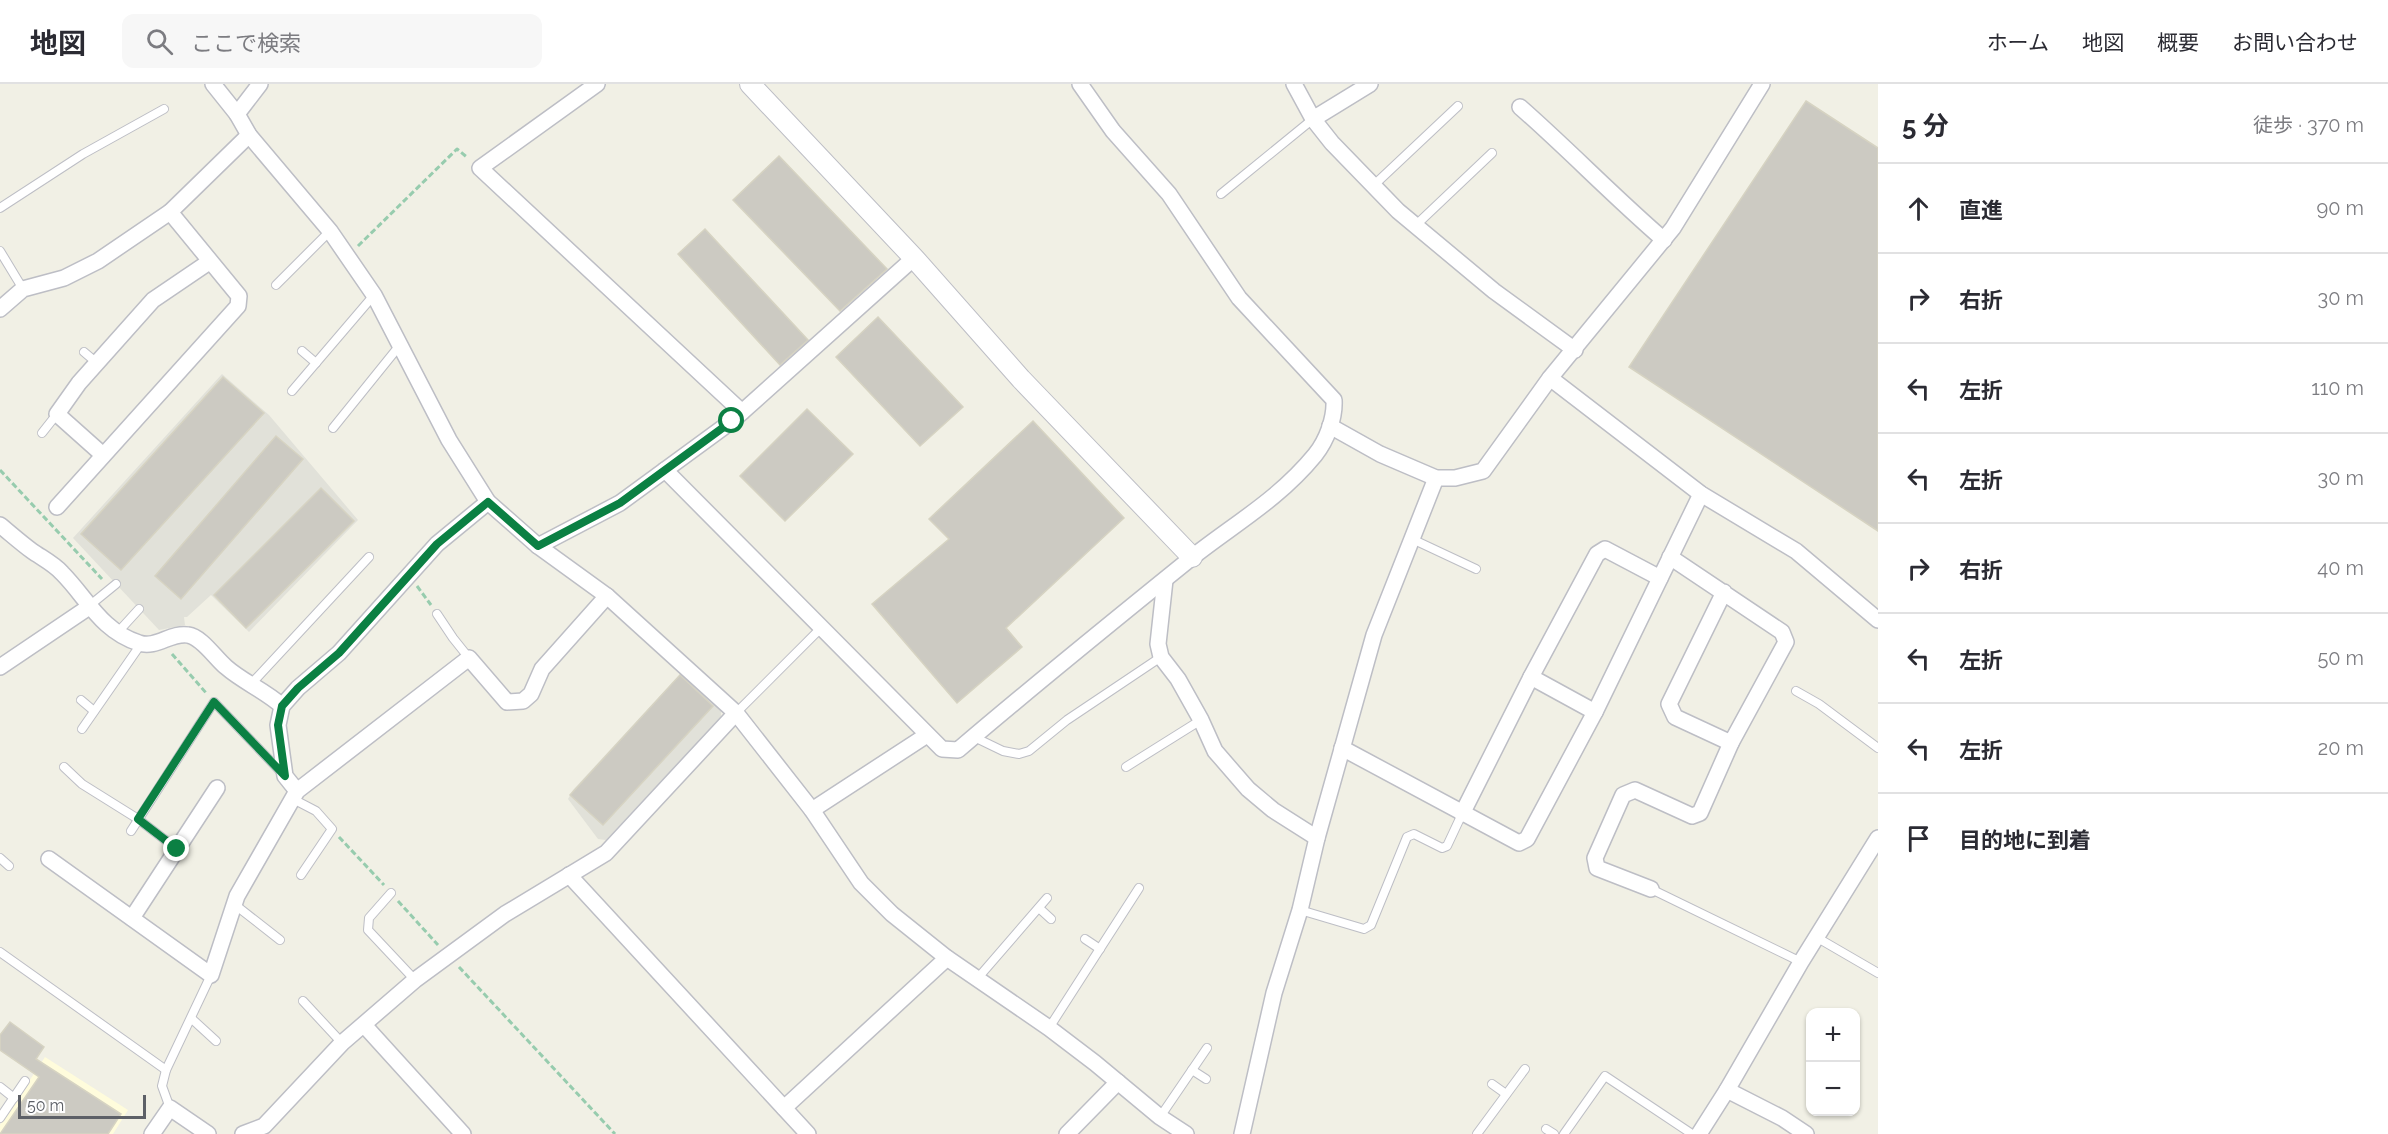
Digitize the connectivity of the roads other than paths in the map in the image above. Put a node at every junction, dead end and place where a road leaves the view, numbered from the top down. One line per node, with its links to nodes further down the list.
1 (213, 84): 12 (street)
2 (260, 84): 12 (street)
3 (597, 84): 38 (street)
4 (750, 84): 24 (street)
5 (1080, 84): 40 (street)
6 (1294, 84): 13 (street)
7 (1370, 84): 13 (street)
8 (1762, 84): 22 (street)
9 (1458, 106): 16 (lane)
10 (1520, 107): 22 (street)
11 (164, 109): 18 (lane)
12 (237, 114): 14 (street)
13 (1313, 119): 16 (street); 17 (lane)
14 (249, 135): 19 (street); 21 (street)
15 (1492, 153): 20 (lane)
16 (1373, 186): 20 (street)
17 (1221, 194)
18 (0, 208)
19 (170, 212): 25 (street); 27 (street)
20 (1415, 226): 31 (street)
21 (330, 231): 26 (lane); 28 (street)
22 (1664, 240): 31 (street)
23 (0, 251): 27 (lane)
24 (914, 258): 38 (street); 53 (street)
25 (209, 261): 34 (street); 43 (street)
26 (276, 285)
27 (23, 289): 29 (street)
28 (374, 295): 30 (street); 35 (lane)
29 (0, 309)
30 (400, 345): 41 (lane); 47 (street)
31 (1575, 350): 36 (street)
32 (302, 351): 35 (lane)
33 (84, 352): 34 (lane)
34 (97, 363): 39 (street)
35 (316, 363): 37 (lane)
36 (1550, 378): 45 (street); 46 (street)
37 (292, 391)
38 (742, 412): 44 (street)
39 (57, 414): 42 (lane); 43 (street)
40 (1330, 426): 45 (street); 53 (street)
41 (333, 428)
42 (42, 433)
43 (104, 455): 48 (street)
44 (665, 470): 51 (street); 65 (street)
45 (1436, 478): 50 (street)
46 (1701, 494): 54 (street); 64 (street)
47 (488, 502): 51 (street); 75 (street)
48 (57, 507)
49 (0, 525): 61 (street)
50 (1412, 539): 55 (lane); 84 (street)
51 (538, 546): 60 (street)
52 (369, 557): 72 (lane)
53 (1192, 557): 57 (street)
54 (1670, 557): 56 (street); 59 (street)
55 (1476, 569)
56 (1660, 578): 71 (street); 78 (street)
57 (1165, 580): 68 (street); 82 (street)
58 (116, 584): 61 (lane)
59 (1724, 592): 83 (street); 83 (street)
60 (607, 596): 69 (street); 77 (street)
61 (89, 607): 66 (street); 70 (street)
62 (139, 609): 66 (lane)
63 (437, 614): 69 (lane)
64 (1878, 620)
65 (822, 627): 77 (lane); 81 (street)
66 (118, 632): 67 (street)
67 (141, 644): 72 (street); 76 (lane)
68 (1161, 657): 79 (street); 82 (lane)
69 (469, 658): 90 (street)
70 (0, 667)
71 (1531, 677): 78 (street); 92 (street)
72 (252, 683): 75 (street)
73 (1796, 691): 85 (lane)
74 (81, 700): 76 (lane)
75 (282, 706): 88 (street)
76 (94, 711): 80 (lane)
77 (736, 712): 91 (street); 102 (street)
78 (1594, 712): 92 (street)
79 (1201, 720): 87 (lane); 95 (street)
80 (82, 729)
81 (927, 735): 82 (street); 91 (street)
82 (974, 737)
83 (1731, 743): 104 (street)
84 (1342, 748): 92 (street); 95 (street)
85 (1878, 748)
86 (64, 767): 93 (lane)
87 (1126, 767)
88 (285, 776): 90 (street); 93 (lane)
89 (217, 788): 97 (street)
90 (295, 795): 101 (lane); 107 (street)
91 (812, 810): 117 (street)
92 (1462, 814): 109 (lane)
93 (138, 819): 94 (lane); 97 (lane)
94 (131, 831)
95 (1317, 838): 109 (street)
96 (1878, 838): 112 (street)
97 (177, 849): 110 (street)
98 (0, 858): 100 (lane)
99 (49, 859): 110 (street)
100 (9, 866)
101 (300, 875)
102 (569, 875): 122 (street); 142 (street)
103 (1139, 888): 115 (lane)
104 (1651, 889): 118 (lane)
105 (391, 893): 122 (lane)
106 (1047, 898): 108 (lane)
107 (234, 904): 114 (lane); 120 (street)
108 (1039, 908): 111 (lane); 121 (lane)
109 (1300, 910): 153 (street)
110 (132, 918): 120 (street)
111 (1051, 919)
112 (1816, 937): 118 (street); 119 (lane)
113 (1085, 939): 115 (lane)
114 (280, 940)
115 (1100, 949): 126 (lane)
116 (0, 952): 130 (lane)
117 (947, 958): 121 (street); 142 (street)
118 (1801, 962): 138 (street)
119 (1878, 973)
120 (211, 975): 124 (lane)
121 (977, 979): 126 (street)
122 (415, 980): 125 (street)
123 (303, 1001): 128 (lane)
124 (192, 1019): 127 (lane); 130 (lane)
125 (364, 1025): 128 (street); 149 (street)
126 (1049, 1028): 135 (street)
127 (216, 1041)
128 (342, 1042): 145 (street)
129 (1208, 1048): 131 (lane)
130 (166, 1070): 141 (lane)
131 (1192, 1070): 133 (lane); 143 (lane)
132 (1525, 1070): 139 (lane)
133 (1206, 1079)
134 (25, 1081): 140 (lane)
135 (1118, 1082): 143 (street); 151 (street)
136 (1492, 1084): 139 (lane)
137 (0, 1087): 140 (lane)
138 (1728, 1090): 157 (street); 158 (street)
139 (1506, 1095): 154 (lane)
140 (14, 1098): 144 (lane)
141 (170, 1108): 146 (street); 147 (street)
142 (784, 1108): 150 (street)
143 (1160, 1117): 152 (street)
144 (0, 1118)
145 (268, 1130): 148 (street)
146 (152, 1134)
147 (208, 1134)
148 (243, 1134)
149 (463, 1134)
150 (808, 1134)
151 (1067, 1134)
152 (1186, 1134)
153 (1242, 1134)
154 (1477, 1134)
155 (1564, 1134): 156 (lane)
156 (1692, 1134)
157 (1700, 1134)
158 (1806, 1134)

